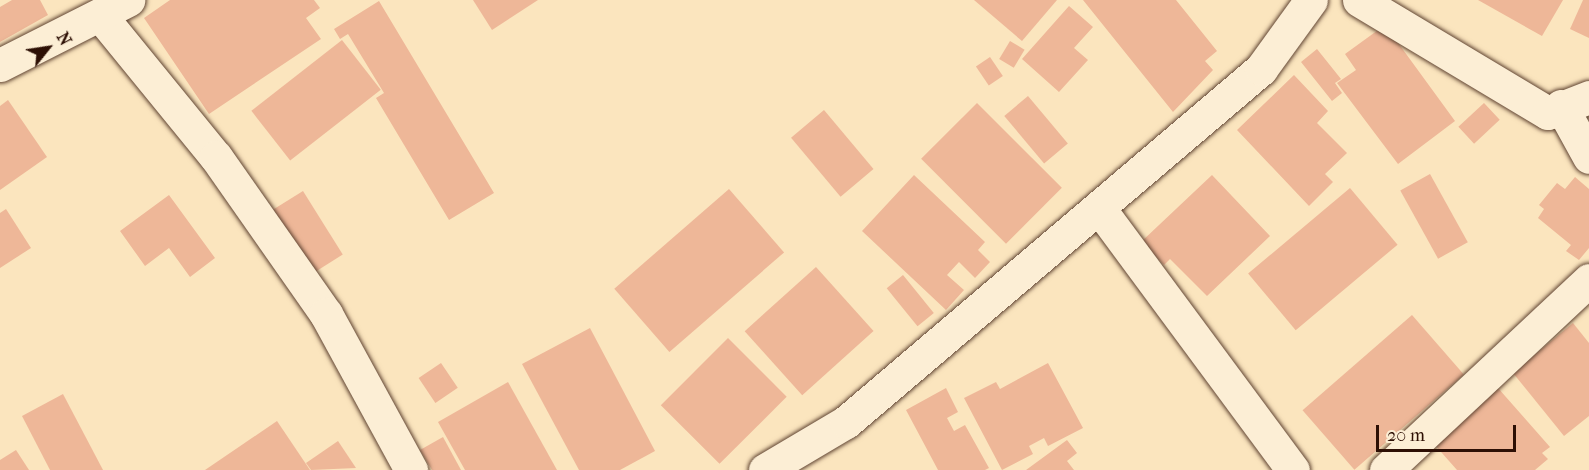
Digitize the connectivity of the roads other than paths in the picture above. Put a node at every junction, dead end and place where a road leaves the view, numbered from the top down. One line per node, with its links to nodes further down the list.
1 (1311, 0): 7 (street)
2 (1359, 0): 5 (street)
3 (114, 8): 4 (street); 9 (street)
4 (0, 64)
5 (1575, 102): 6 (street)
6 (1589, 157)
7 (1099, 208): 10 (street); 11 (street)
8 (1589, 280): 12 (street)
9 (411, 470)
10 (765, 470)
11 (1293, 470)
12 (1386, 470)

